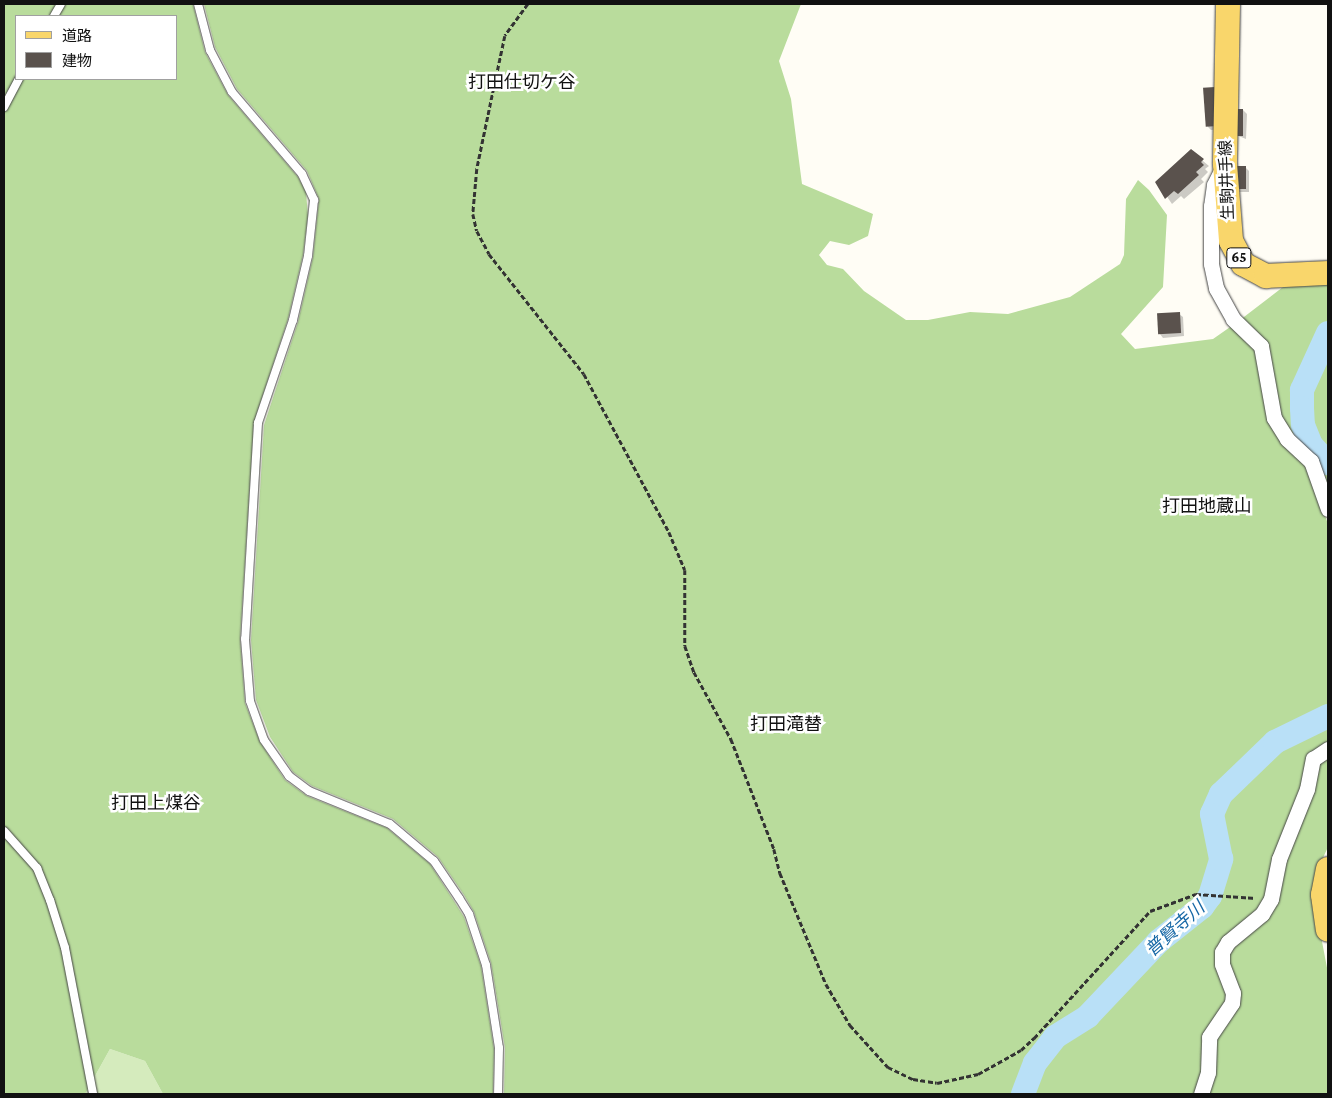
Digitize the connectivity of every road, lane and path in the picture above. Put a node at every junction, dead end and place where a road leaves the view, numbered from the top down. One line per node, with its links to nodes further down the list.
1 (61, 4): 5 (lane)
2 (198, 4): 17 (lane)
3 (528, 4): 14 (path)
4 (1228, 4): 8 (main road, 生駒井手線 / 65)
5 (55, 15)
6 (18, 80): 7 (lane)
7 (4, 107)
8 (1225, 164): 9 (main road, 生駒井手線 / 65); 10 (street)
9 (1328, 273)
10 (1328, 509)
11 (1328, 749): 14 (street)
12 (4, 831): 16 (lane)
13 (1328, 868): 15 (main road)
14 (1271, 899): 18 (street)
15 (1328, 930)
16 (93, 1094)
17 (498, 1094)
18 (1201, 1094)

